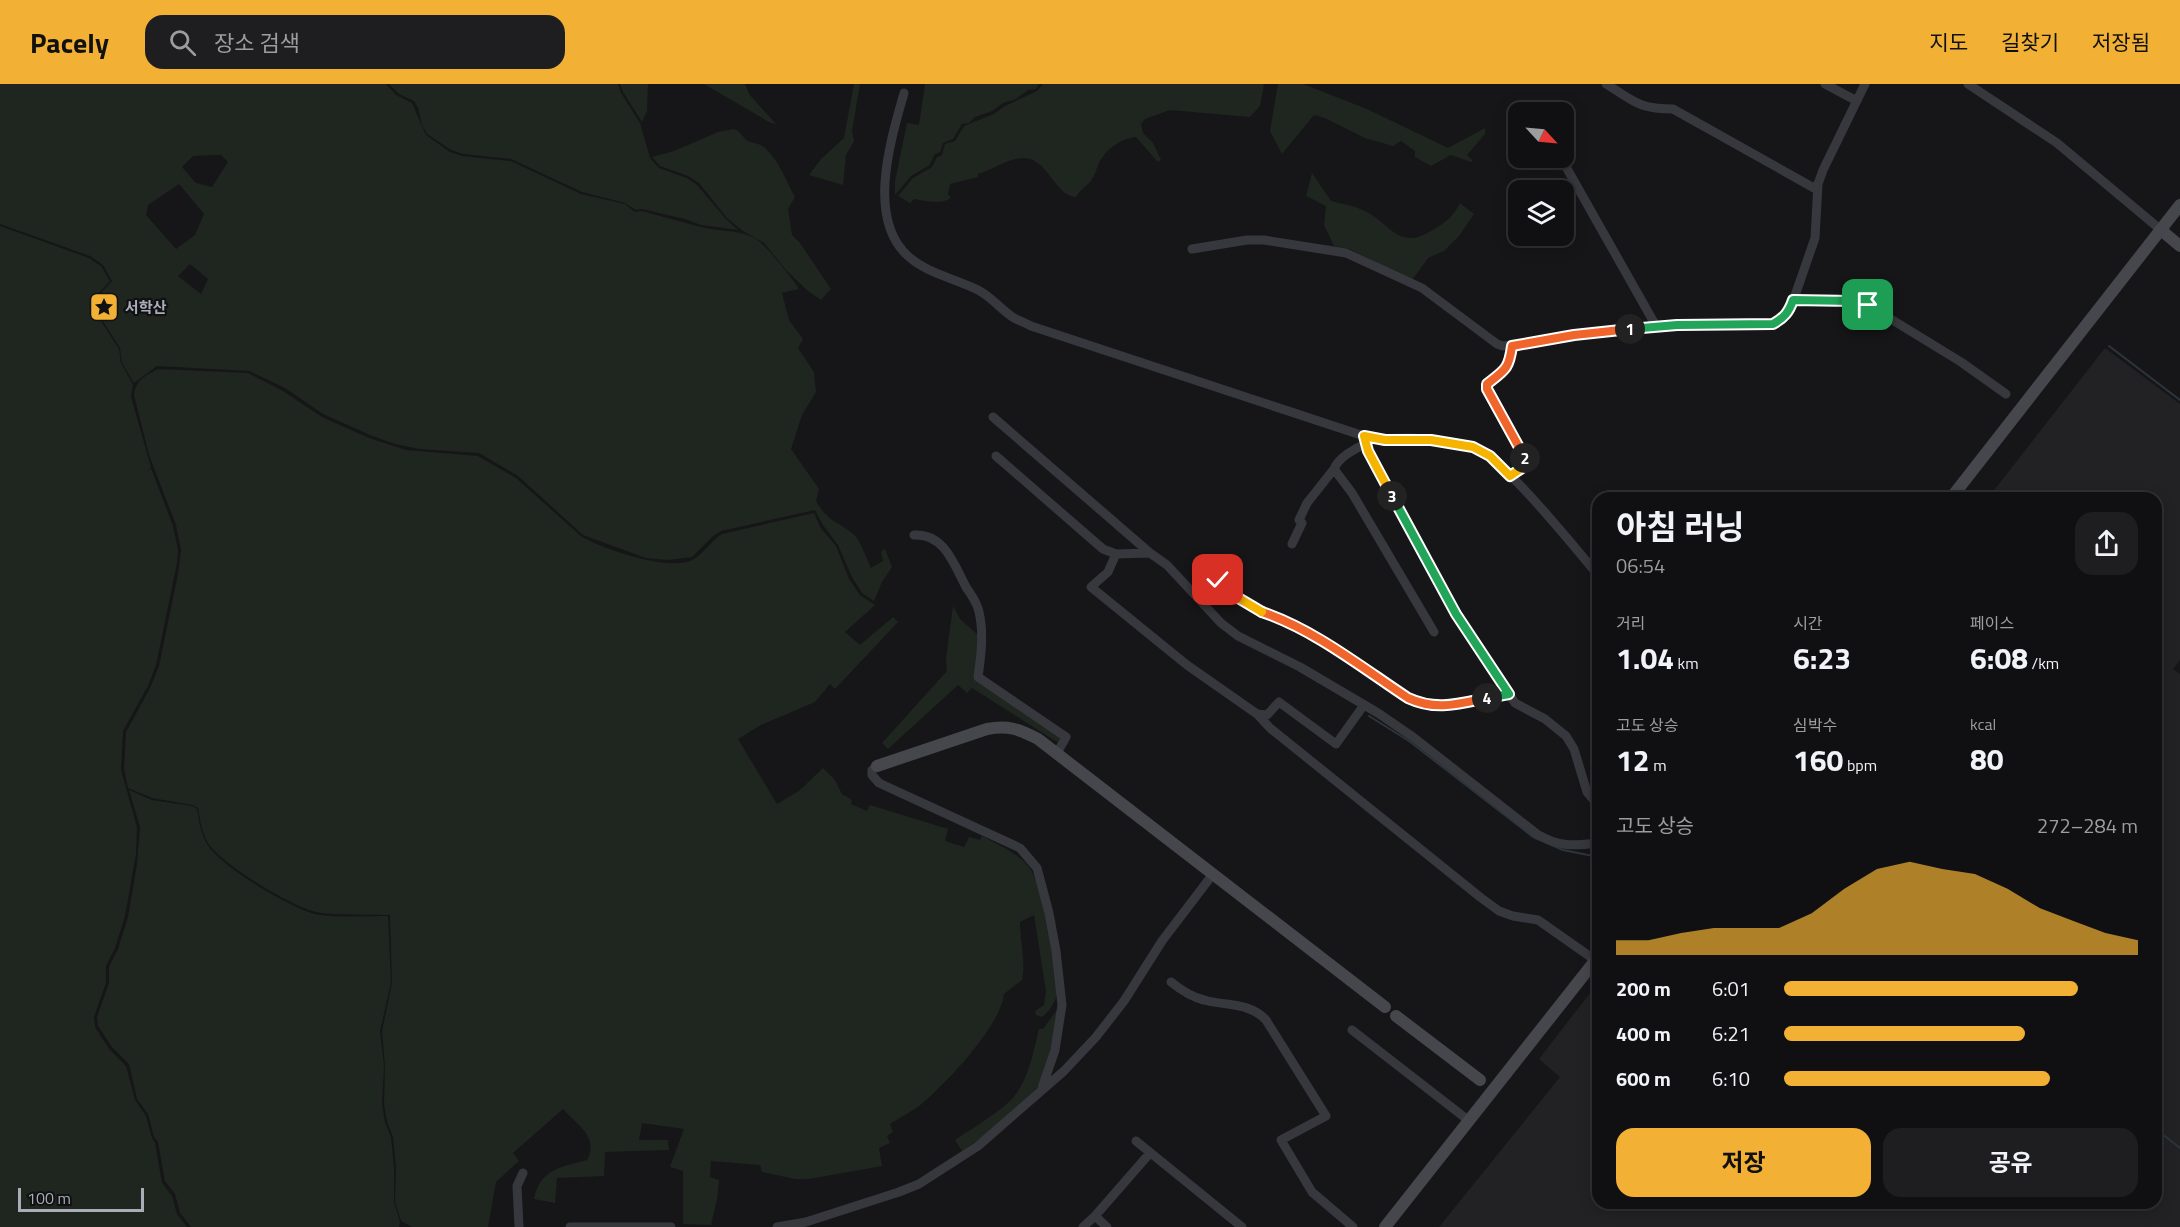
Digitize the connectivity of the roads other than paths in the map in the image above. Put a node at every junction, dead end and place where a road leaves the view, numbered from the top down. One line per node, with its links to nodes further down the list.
1 (1826, 84): 6 (street)
2 (1865, 84): 6 (street)
3 (1968, 84): 10 (street)
4 (1611, 85): 8 (street)
5 (904, 93): 18 (street)
6 (1857, 101): 8 (street)
7 (1567, 168): 14 (street)
8 (1818, 184): 13 (street)
9 (2180, 205): 10 (street)
10 (2161, 230): 11 (street); 22 (street)
11 (2180, 246)
12 (1192, 249): 15 (street)
13 (1793, 300): 14 (street); 16 (street)
14 (1656, 326): 15 (street)
15 (1512, 346): 21 (street)
16 (2006, 394)
17 (993, 417): 25 (street)
18 (1365, 440): 20 (street); 21 (street); 30 (street)
19 (996, 456): 26 (street)
20 (1334, 469): 24 (street); 29 (street)
21 (1510, 476): 27 (street)
22 (1956, 492)
23 (914, 535): 33 (street)
24 (1292, 544)
25 (1150, 553): 26 (street); 31 (street)
26 (1116, 554): 32 (street)
27 (1592, 568)
28 (1218, 580): 30 (street)
29 (1434, 632)
30 (1509, 694): 35 (street)
31 (1364, 705): 32 (street); 36 (street)
32 (1257, 714): 38 (street)
33 (1057, 753): 34 (street); 37 (street)
34 (877, 766): 45 (street)
35 (1592, 798)
36 (1592, 844)
37 (1213, 874): 41 (street); 45 (street)
38 (1592, 956)
39 (1592, 964): 46 (street)
40 (1171, 982): 58 (street)
41 (1385, 1007)
42 (1396, 1016): 44 (street)
43 (1352, 1030): 46 (street)
44 (1479, 1080)
45 (1042, 1088): 54 (street)
46 (1468, 1120): 59 (street)
47 (1136, 1141): 48 (street)
48 (1150, 1153): 50 (street); 57 (street)
49 (523, 1173): 51 (street)
50 (1095, 1216): 55 (street); 56 (street)
51 (519, 1227)
52 (570, 1227): 53 (street)
53 (671, 1227)
54 (777, 1227)
55 (1083, 1227)
56 (1107, 1227)
57 (1242, 1227)
58 (1353, 1227)
59 (1385, 1227)

